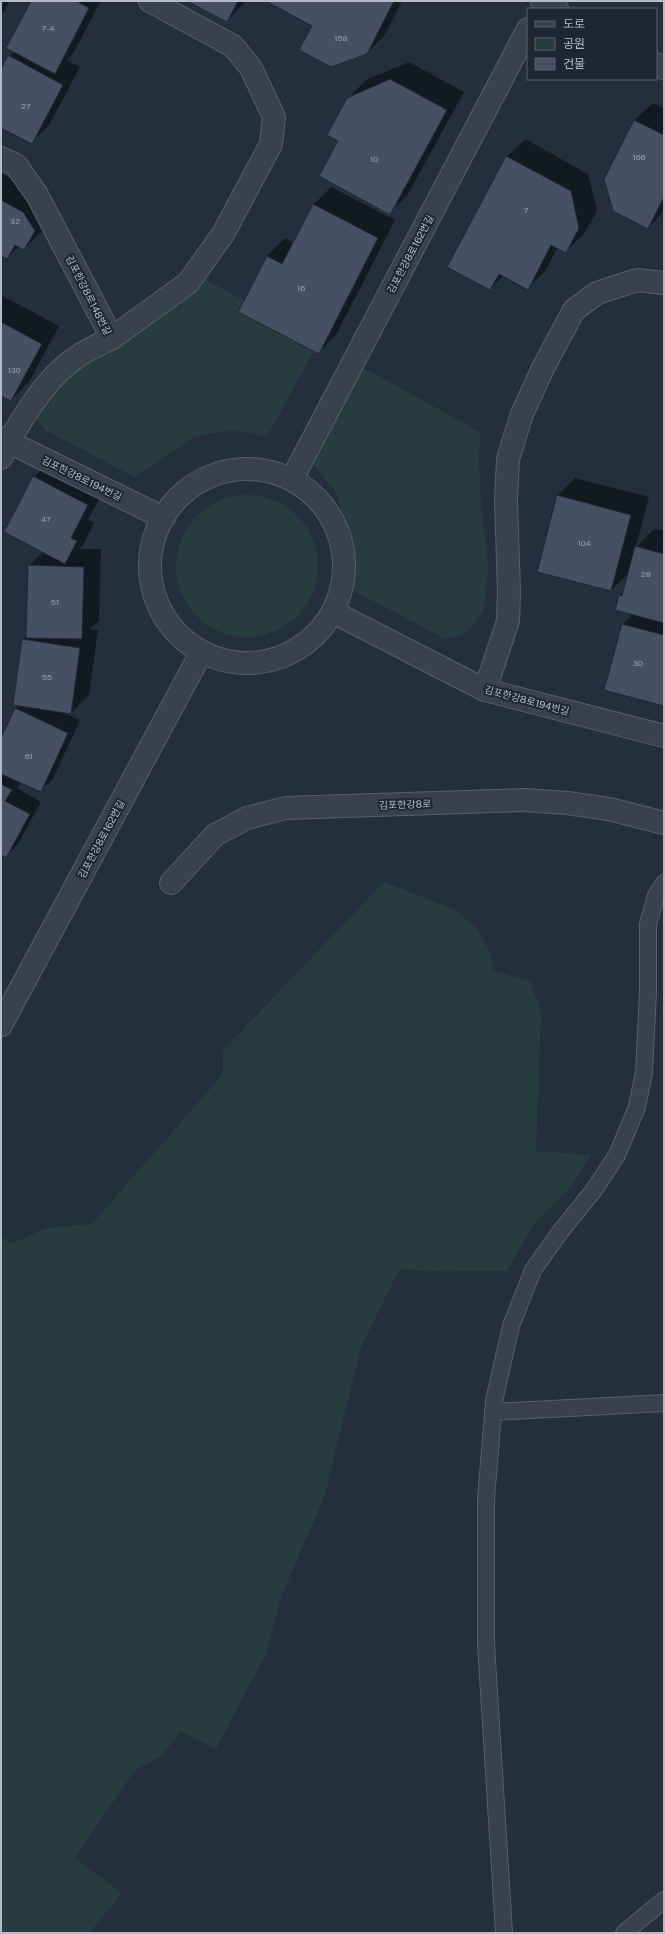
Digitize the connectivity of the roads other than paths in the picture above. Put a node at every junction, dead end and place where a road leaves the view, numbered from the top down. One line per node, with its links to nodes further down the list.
1 (150, 1): 7 (street)
2 (542, 1): 3 (street)
3 (555, 8)
4 (527, 31): 9 (street, 김포한강8로162번길)
5 (1, 158): 7 (street, 김포한강8로148번길)
6 (664, 283): 13 (street)
7 (112, 338): 8 (street, 김포한강8로148번길)
8 (4, 446): 10 (street, 김포한강8로194번길)
9 (292, 479): 10 (street); 11 (street)
10 (164, 518): 12 (street)
11 (333, 612): 12 (street); 13 (street, 김포한강8로194번길)
12 (201, 653): 18 (street, 김포한강8로162번길)
13 (485, 690): 14 (street, 김포한강8로194번길)
14 (664, 736)
15 (664, 823): 16 (street, 김포한강8로)
16 (171, 883)
17 (664, 883): 20 (lane)
18 (1, 1025)
19 (664, 1403): 20 (lane)
20 (493, 1412): 22 (lane)
21 (664, 1900): 23 (lane)
22 (504, 1933)
23 (624, 1933)

